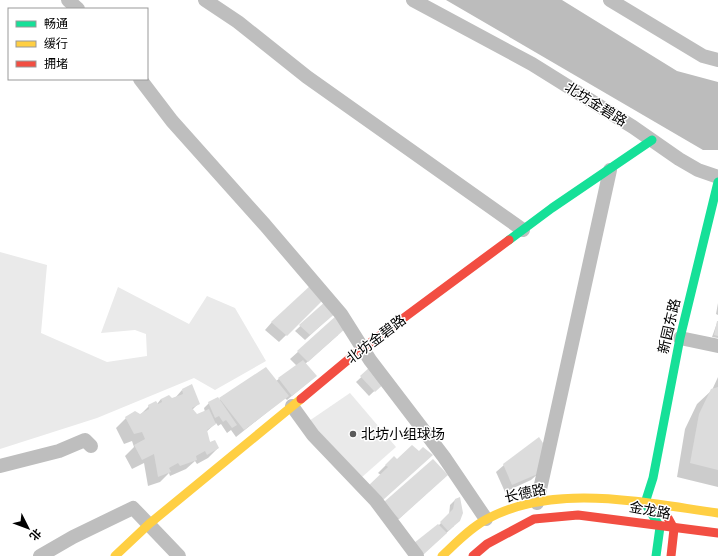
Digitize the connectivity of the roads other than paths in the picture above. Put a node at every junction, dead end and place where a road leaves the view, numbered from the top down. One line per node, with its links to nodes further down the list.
1 (68, 0): 5 (street)
2 (205, 0): 12 (street)
3 (413, 0): 8 (street, 北坊金碧路)
4 (610, 0): 6 (street)
5 (77, 8)
6 (718, 60)
7 (141, 80): 15 (street)
8 (652, 140): 9 (street, 北坊金碧路); 10 (street, 北坊金碧路)
9 (610, 170): 12 (street, 北坊金碧路); 21 (street)
10 (718, 177)
11 (718, 182): 13 (street, 新园东路)
12 (523, 230): 15 (street, 北坊金碧路)
13 (680, 338): 14 (street); 19 (street, 新园东路)
14 (718, 346)
15 (364, 348): 16 (street, 北坊金碧路); 26 (street)
16 (292, 406): 27 (street, 北坊金碧路); 34 (street)
17 (90, 446): 18 (street)
18 (0, 466)
19 (653, 478): 22 (street, 新园东路); 23 (street, 新园东路)
20 (581, 498): 21 (street, 长德路); 22 (street, 金龙路)
21 (537, 503): 26 (street, 长德路)
22 (645, 503): 23 (street, 金龙路); 28 (street)
23 (661, 506): 24 (street, 金龙路); 29 (street, 新园东路)
24 (718, 513)
25 (578, 515): 28 (street, 金龙路); 36 (street, 长德路)
26 (486, 519): 35 (street, 长德路)
27 (149, 524): 31 (street); 32 (street, 北坊金碧路); 33 (street)
28 (660, 527): 29 (street, 金龙路); 37 (street)
29 (674, 529): 30 (street, 金龙路); 38 (street)
30 (718, 533)
31 (40, 556)
32 (115, 556)
33 (179, 556)
34 (417, 556)
35 (442, 556)
36 (473, 556)
37 (656, 556)
38 (671, 556)

